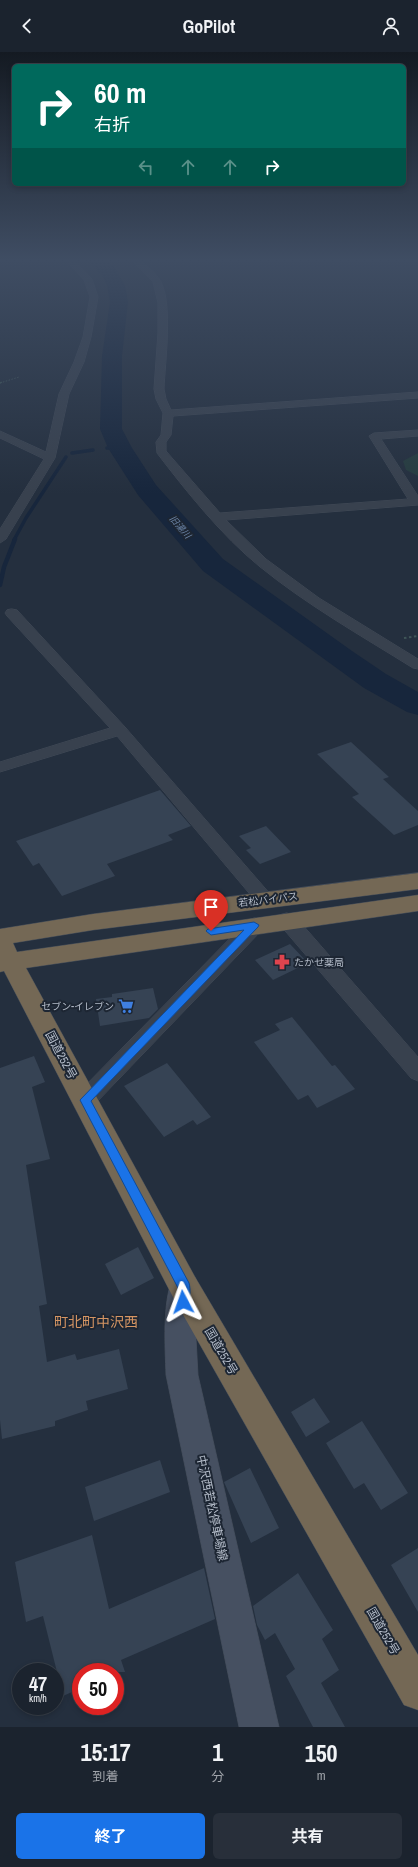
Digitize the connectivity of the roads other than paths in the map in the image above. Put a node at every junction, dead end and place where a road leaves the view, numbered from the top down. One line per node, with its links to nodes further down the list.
1 (87, 338): 7 (street)
2 (161, 338): 4 (street)
3 (418, 394): 4 (street)
4 (168, 413): 9 (street)
5 (0, 434): 7 (street)
6 (418, 434): 8 (street)
7 (50, 458): 10 (street)
8 (417, 502): 9 (street)
9 (216, 517): 12 (street)
10 (0, 539)
11 (12, 613): 13 (street)
12 (418, 664)
13 (120, 730): 14 (street); 16 (street)
14 (0, 767)
15 (418, 881): 16 (highway, 若松バイパス)
16 (264, 900): 20 (highway, 若松バイパス)
17 (418, 903): 18 (highway)
18 (287, 920): 19 (highway); 21 (street)
19 (254, 925): 20 (highway); 22 (street)
20 (3, 951): 22 (highway, 国道252号)
21 (418, 1072)
22 (85, 1100): 23 (highway, 国道252号)
23 (184, 1287): 24 (highway, 国道252号); 25 (main road, 中沢西若松停車場線)
24 (418, 1691)
25 (259, 1727)

